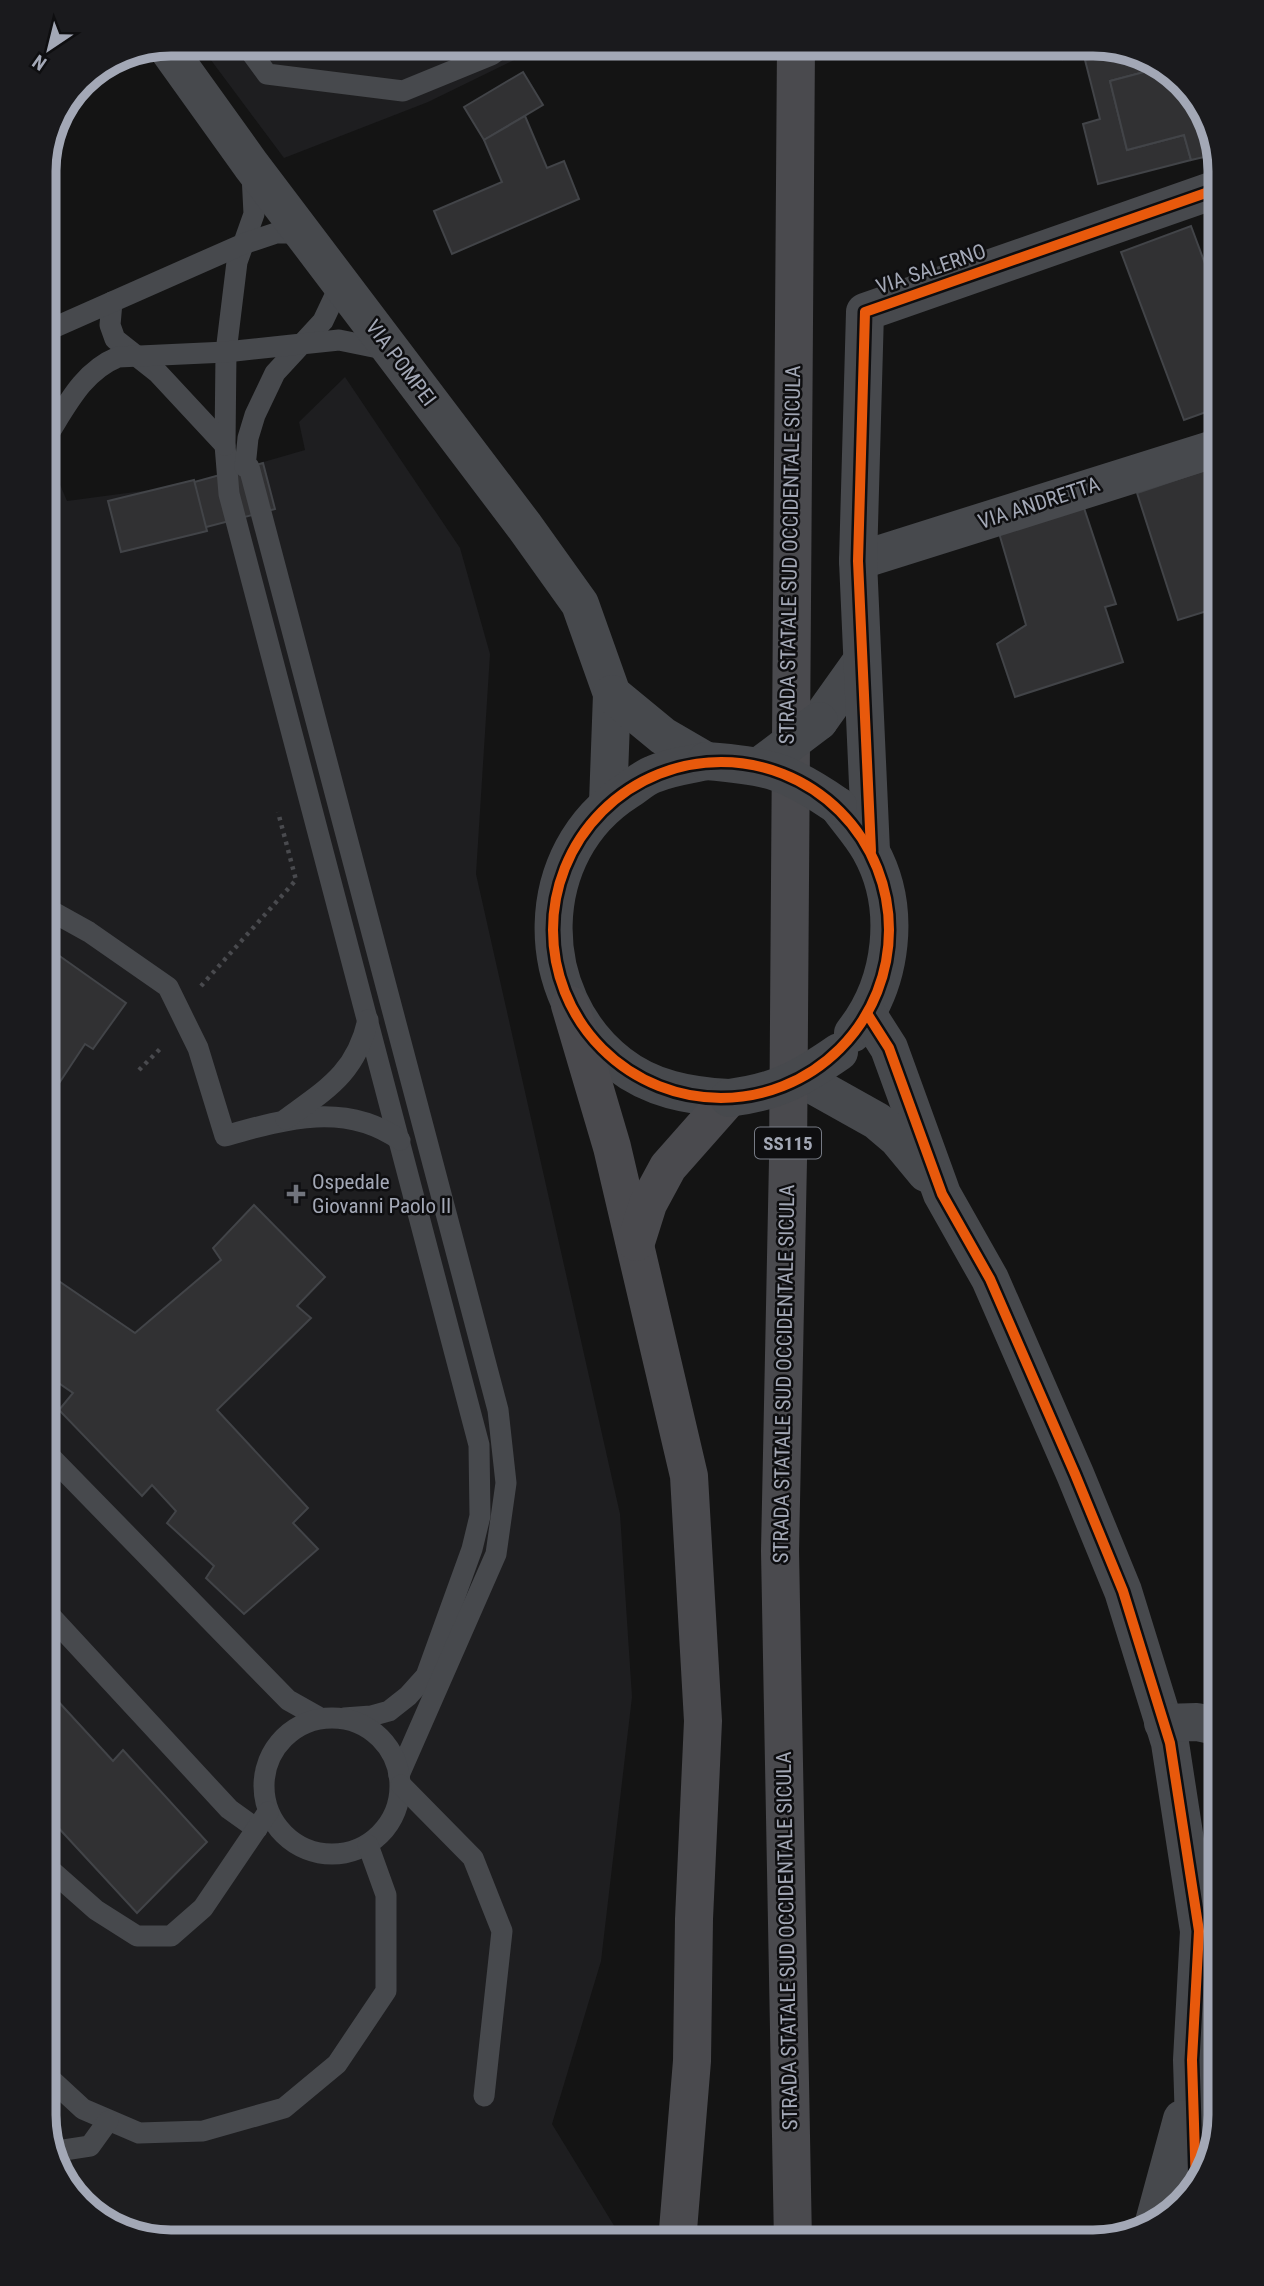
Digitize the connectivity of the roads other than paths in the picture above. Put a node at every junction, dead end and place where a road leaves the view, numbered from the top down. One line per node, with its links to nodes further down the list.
1 (173, 56): 5 (street, VIA POMPEI)
2 (253, 56): 3 (lane)
3 (489, 56)
4 (796, 56): 58 (main road, STRADA STATALE SUD OCCIDENTALE SICULA / SS115)
5 (251, 165): 7 (street, VIA POMPEI); 8 (lane)
6 (1208, 192): 19 (street, VIA SALERNO)
7 (302, 233): 8 (lane); 9 (street, VIA POMPEI)
8 (243, 244): 10 (lane); 14 (lane)
9 (341, 284): 12 (lane); 13 (street, VIA POMPEI)
10 (112, 302): 11 (lane); 15 (lane)
11 (56, 327)
12 (303, 344): 13 (lane); 14 (lane); 33 (lane)
13 (392, 350): 21 (street, VIA POMPEI)
14 (226, 352): 15 (lane); 17 (lane)
15 (133, 356): 16 (lane); 17 (lane)
16 (56, 423)
17 (225, 445): 29 (lane)
18 (1208, 451): 19 (street, VIA ANDRETTA)
19 (858, 562): 20 (street, VIA SALERNO)
20 (861, 662): 23 (street, bridge); 25 (street, VIA SALERNO)
21 (612, 694): 22 (street); 24 (street, VIA POMPEI)
22 (706, 761): 23 (street, bridge); 24 (street)
23 (761, 765): 25 (street, bridge)
24 (608, 803): 27 (street)
25 (871, 850): 28 (street)
26 (56, 913): 35 (lane)
27 (570, 1005): 34 (street); 39 (main road)
28 (868, 1015): 31 (street, bridge); 38 (street)
29 (368, 1020): 30 (lane); 32 (lane)
30 (384, 1078): 32 (lane); 33 (lane)
31 (802, 1079): 34 (street, bridge); 38 (street)
32 (335, 1083): 35 (lane)
33 (404, 1093): 36 (lane); 37 (lane); 46 (lane)
34 (729, 1098): 39 (main road)
35 (286, 1119): 36 (lane)
36 (360, 1119): 37 (lane)
37 (400, 1140): 43 (lane)
38 (942, 1194): 44 (street)
39 (636, 1242): 57 (main road)
40 (56, 1462): 42 (lane)
41 (56, 1622): 47 (lane)
42 (320, 1718): 43 (lane); 47 (lane)
43 (344, 1718): 46 (lane)
44 (1163, 1723): 45 (street); 50 (street)
45 (1208, 1725)
46 (400, 1780): 48 (lane); 52 (lane)
47 (262, 1820): 48 (lane); 49 (lane)
48 (368, 1845): 53 (lane)
49 (56, 1875)
50 (1192, 2060): 55 (street); 56 (street)
51 (56, 2086): 53 (lane)
52 (484, 2096)
53 (108, 2121): 54 (lane)
54 (62, 2150)
55 (1195, 2167)
56 (1157, 2210)
57 (678, 2230)
58 (793, 2230)

